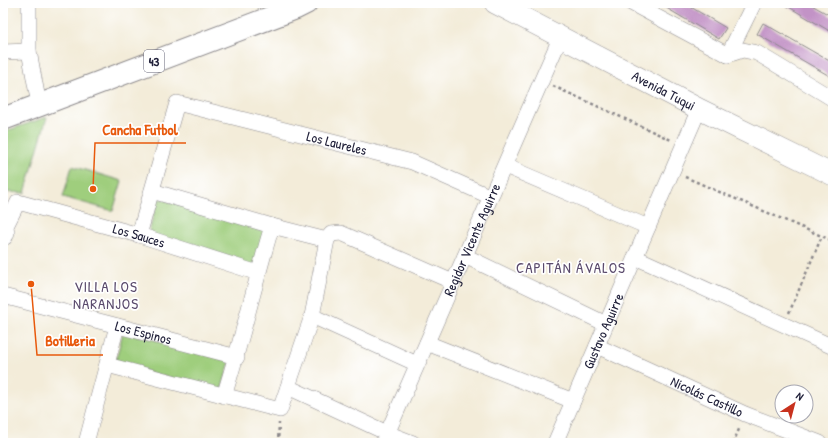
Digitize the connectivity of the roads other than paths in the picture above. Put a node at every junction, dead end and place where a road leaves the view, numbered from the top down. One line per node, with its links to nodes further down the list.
1 (29, 3): 7 (street)
2 (306, 3): 11 (main road, 43)
3 (495, 3): 6 (street, Avenida Tuqui)
4 (631, 3): 9 (street)
5 (754, 3): 9 (street)
6 (561, 36): 12 (street, Avenida Tuqui); 14 (street, Regidor Vicente Aguirre)
7 (29, 51): 8 (street); 11 (street)
8 (3, 52)
9 (728, 55): 10 (street)
10 (833, 99)
11 (39, 105): 13 (main road, 43)
12 (699, 108): 15 (street, Avenida Tuqui); 19 (street, Gustavo Aguirre)
13 (3, 119)
14 (504, 166): 17 (street, Regidor Vicente Aguirre); 19 (street)
15 (833, 175)
16 (152, 191): 17 (street, Los Laureles); 18 (street); 21 (street)
17 (491, 197): 23 (street, Regidor Vicente Aguirre)
18 (272, 226): 22 (street); 25 (street)
19 (648, 227): 24 (street, Gustavo Aguirre)
20 (3, 233): 21 (street, Los Sauces)
21 (138, 235): 25 (street, Los Sauces)
22 (329, 237): 26 (street); 28 (street)
23 (465, 256): 26 (street, Regidor Vicente Aguirre); 29 (street)
24 (636, 257): 29 (street, Gustavo Aguirre); 33 (street)
25 (258, 273): 34 (street)
26 (453, 282): 31 (street, Regidor Vicente Aguirre)
27 (3, 296): 30 (street, Los Espinos)
28 (312, 316): 36 (street); 37 (street)
29 (606, 324): 32 (street, Gustavo Aguirre)
30 (117, 326): 34 (street, Los Espinos); 35 (street)
31 (427, 343): 36 (street, Regidor Vicente Aguirre); 39 (street)
32 (597, 346): 39 (street, Gustavo Aguirre); 44 (street, Nicolás Castillo)
33 (833, 347)
34 (237, 357): 38 (street)
35 (107, 364): 38 (street); 42 (street)
36 (417, 364): 40 (street, Regidor Vicente Aguirre)
37 (288, 387): 38 (street); 40 (street)
38 (224, 396)
39 (573, 401): 41 (street, Gustavo Aguirre)
40 (385, 438): 43 (street)
41 (561, 441)
42 (86, 443)
43 (414, 443)
44 (820, 443)

